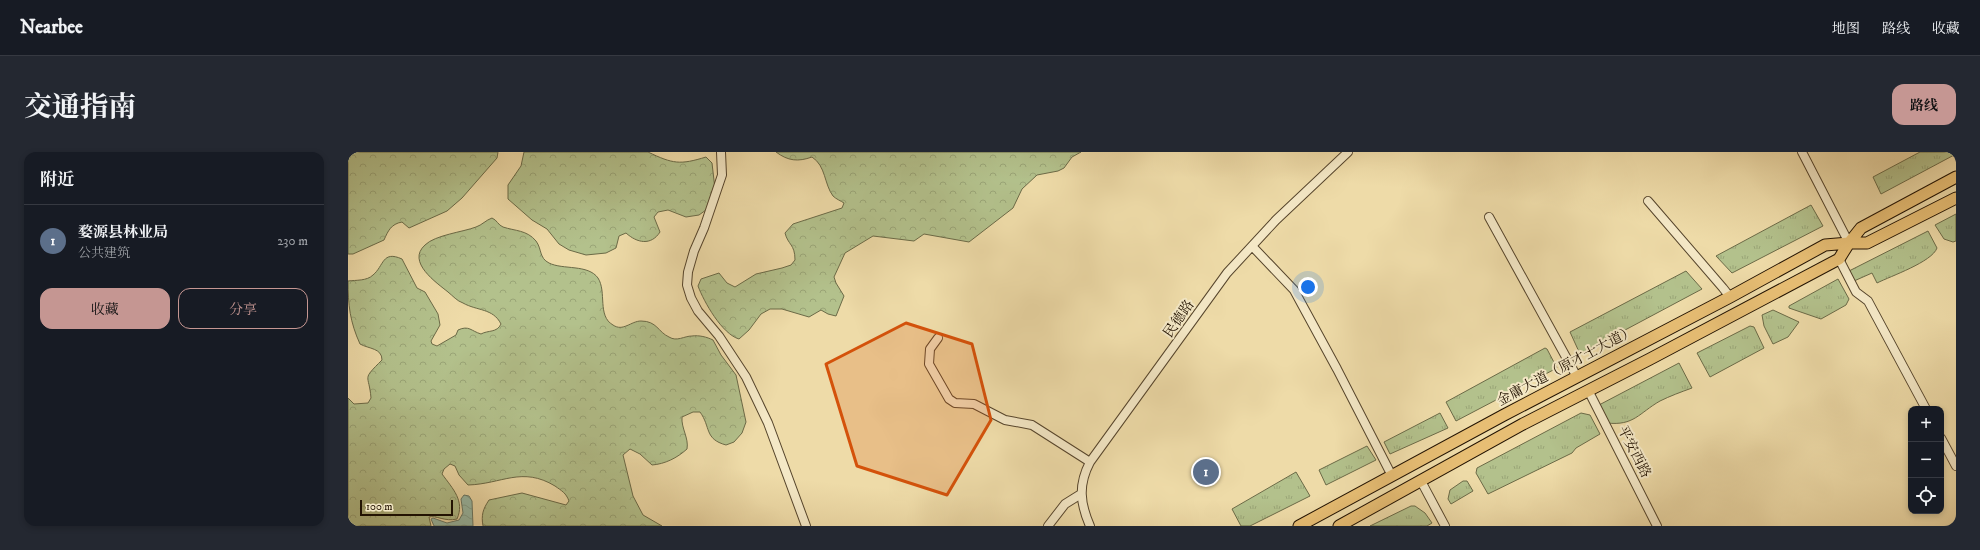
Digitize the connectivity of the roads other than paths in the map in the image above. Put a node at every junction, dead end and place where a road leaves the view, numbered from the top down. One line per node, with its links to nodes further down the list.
1 (721, 152): 22 (street)
2 (1348, 152): 9 (street, 民德路)
3 (1802, 152): 8 (street)
4 (1956, 177): 8 (main road)
5 (1956, 198): 8 (main road, 金庸大道（原才士大道）)
6 (1648, 201): 11 (street)
7 (1489, 217): 13 (street)
8 (1849, 243): 10 (main road); 11 (main road, 金庸大道（原才士大道）)
9 (1252, 246): 17 (street, 民德路); 19 (street)
10 (1839, 259): 14 (main road); 15 (street)
11 (1730, 297): 13 (main road, 金庸大道（原才士大道）)
12 (938, 338): 17 (street)
13 (1577, 377): 19 (main road, 金庸大道（原才士大道）)
14 (1588, 390): 20 (main road); 28 (street, 平安西路)
15 (1924, 406)
16 (1943, 442): 18 (street)
17 (1090, 462): 21 (street, 民德路)
18 (1956, 466)
19 (1392, 476): 25 (main road, 金庸大道（原才士大道）)
20 (1422, 481): 26 (main road); 27 (street)
21 (1081, 494): 23 (street); 24 (street, 民德路)
22 (806, 526)
23 (1048, 526)
24 (1090, 526)
25 (1299, 526)
26 (1339, 526)
27 (1445, 526)
28 (1657, 526)

